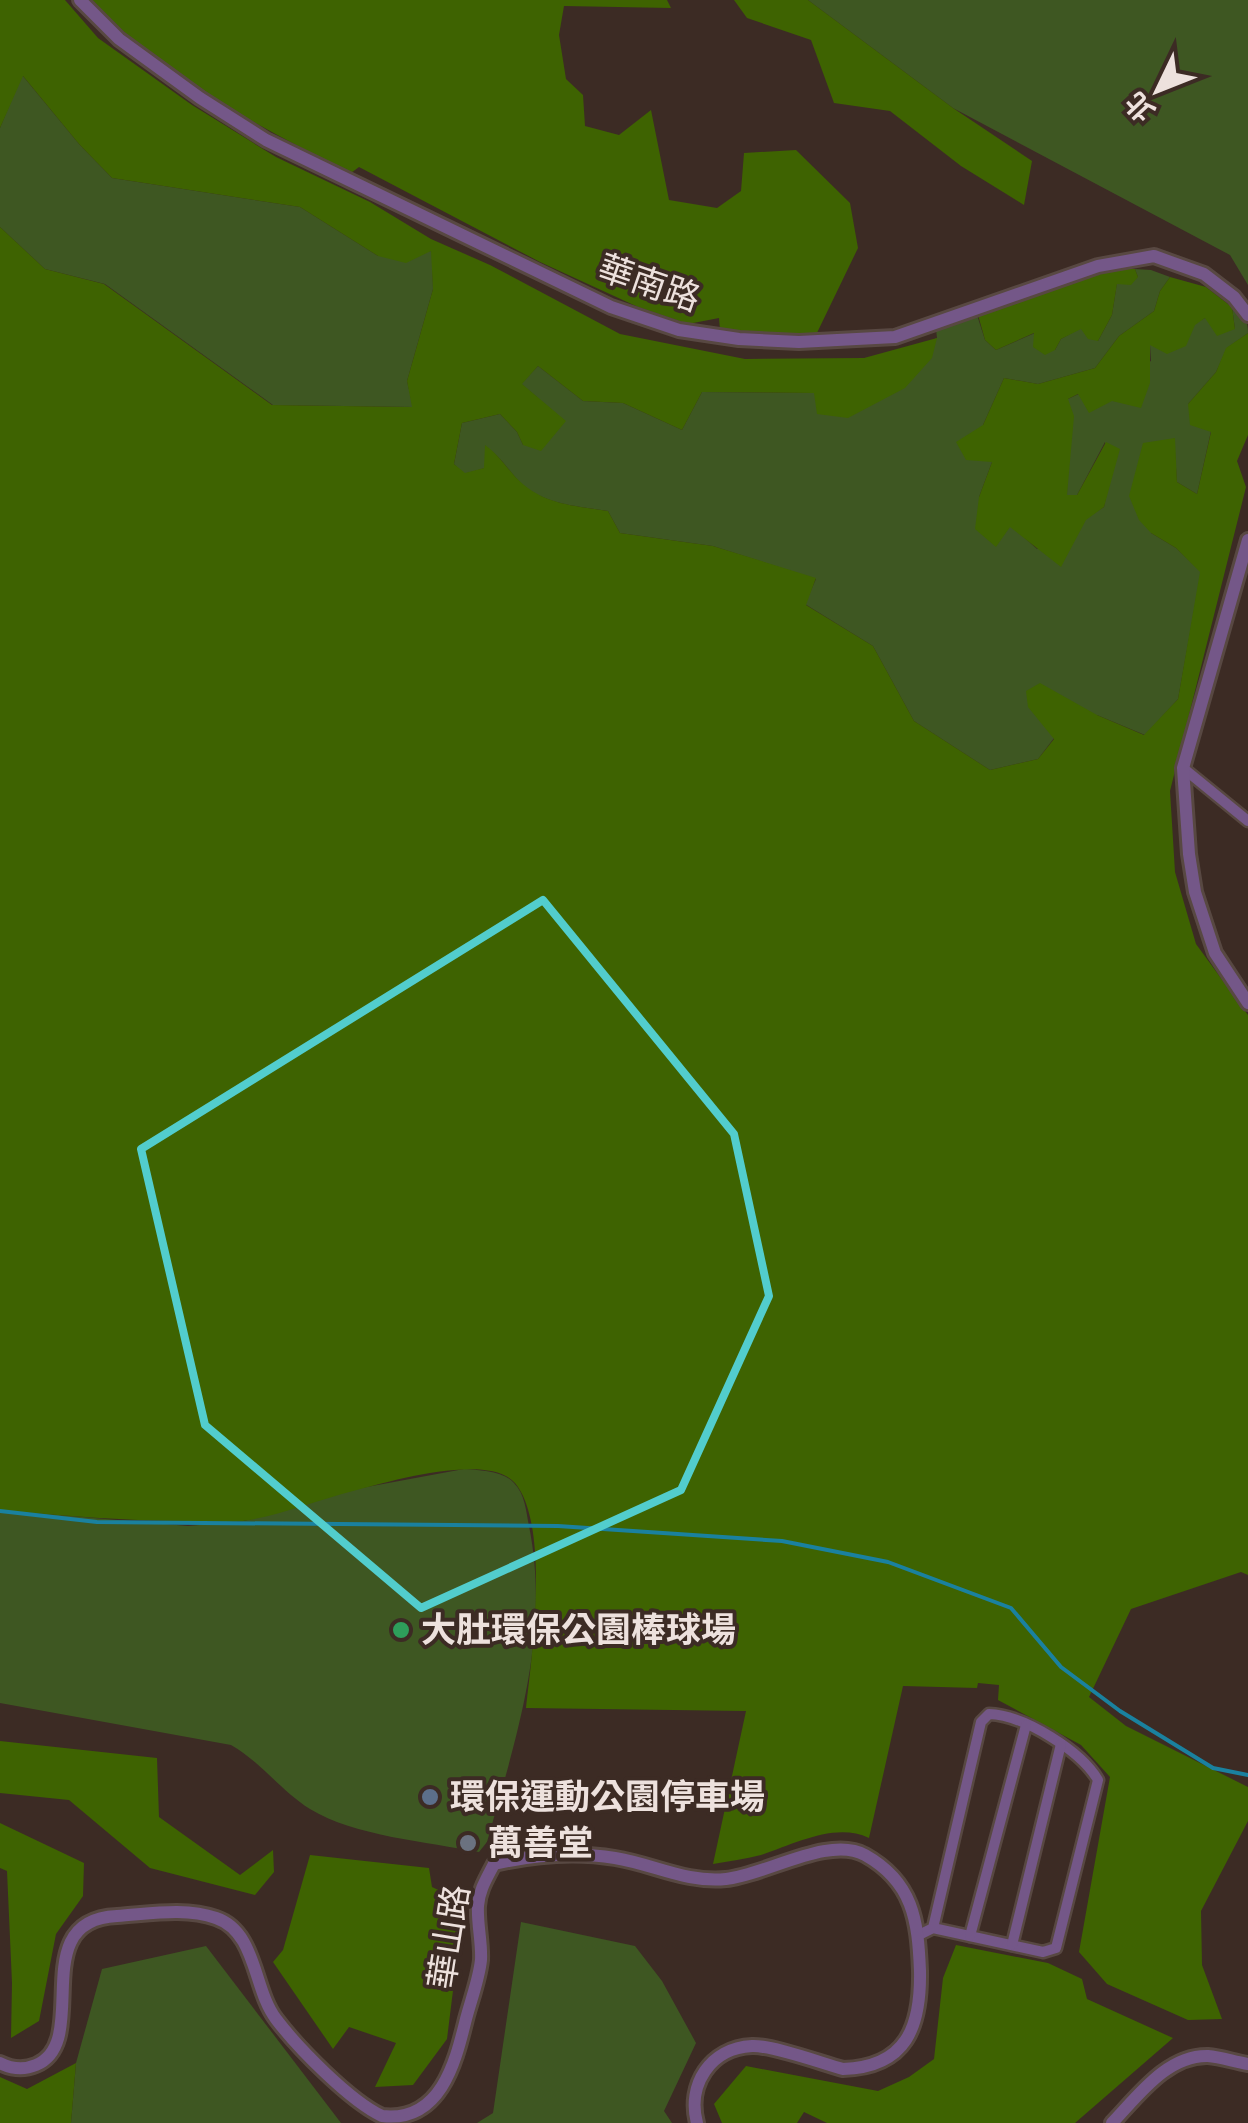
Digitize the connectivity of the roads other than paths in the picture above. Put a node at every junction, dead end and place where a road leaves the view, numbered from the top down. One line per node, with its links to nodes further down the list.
1 (80, 0): 2 (street, 華南路)
2 (1248, 315)
3 (1248, 540): 4 (street)
4 (1183, 768): 5 (street); 6 (street)
5 (1248, 822)
6 (1248, 1003)
7 (1026, 1725): 8 (street); 9 (street); 11 (street)
8 (1061, 1744): 12 (street); 12 (street)
9 (933, 1928): 10 (street); 11 (street)
10 (918, 1935): 13 (street, 華山路); 15 (street, 華山路)
11 (970, 1936): 12 (street)
12 (1012, 1946)
13 (0, 2064)
14 (1248, 2064): 16 (street)
15 (697, 2123)
16 (1112, 2123)

